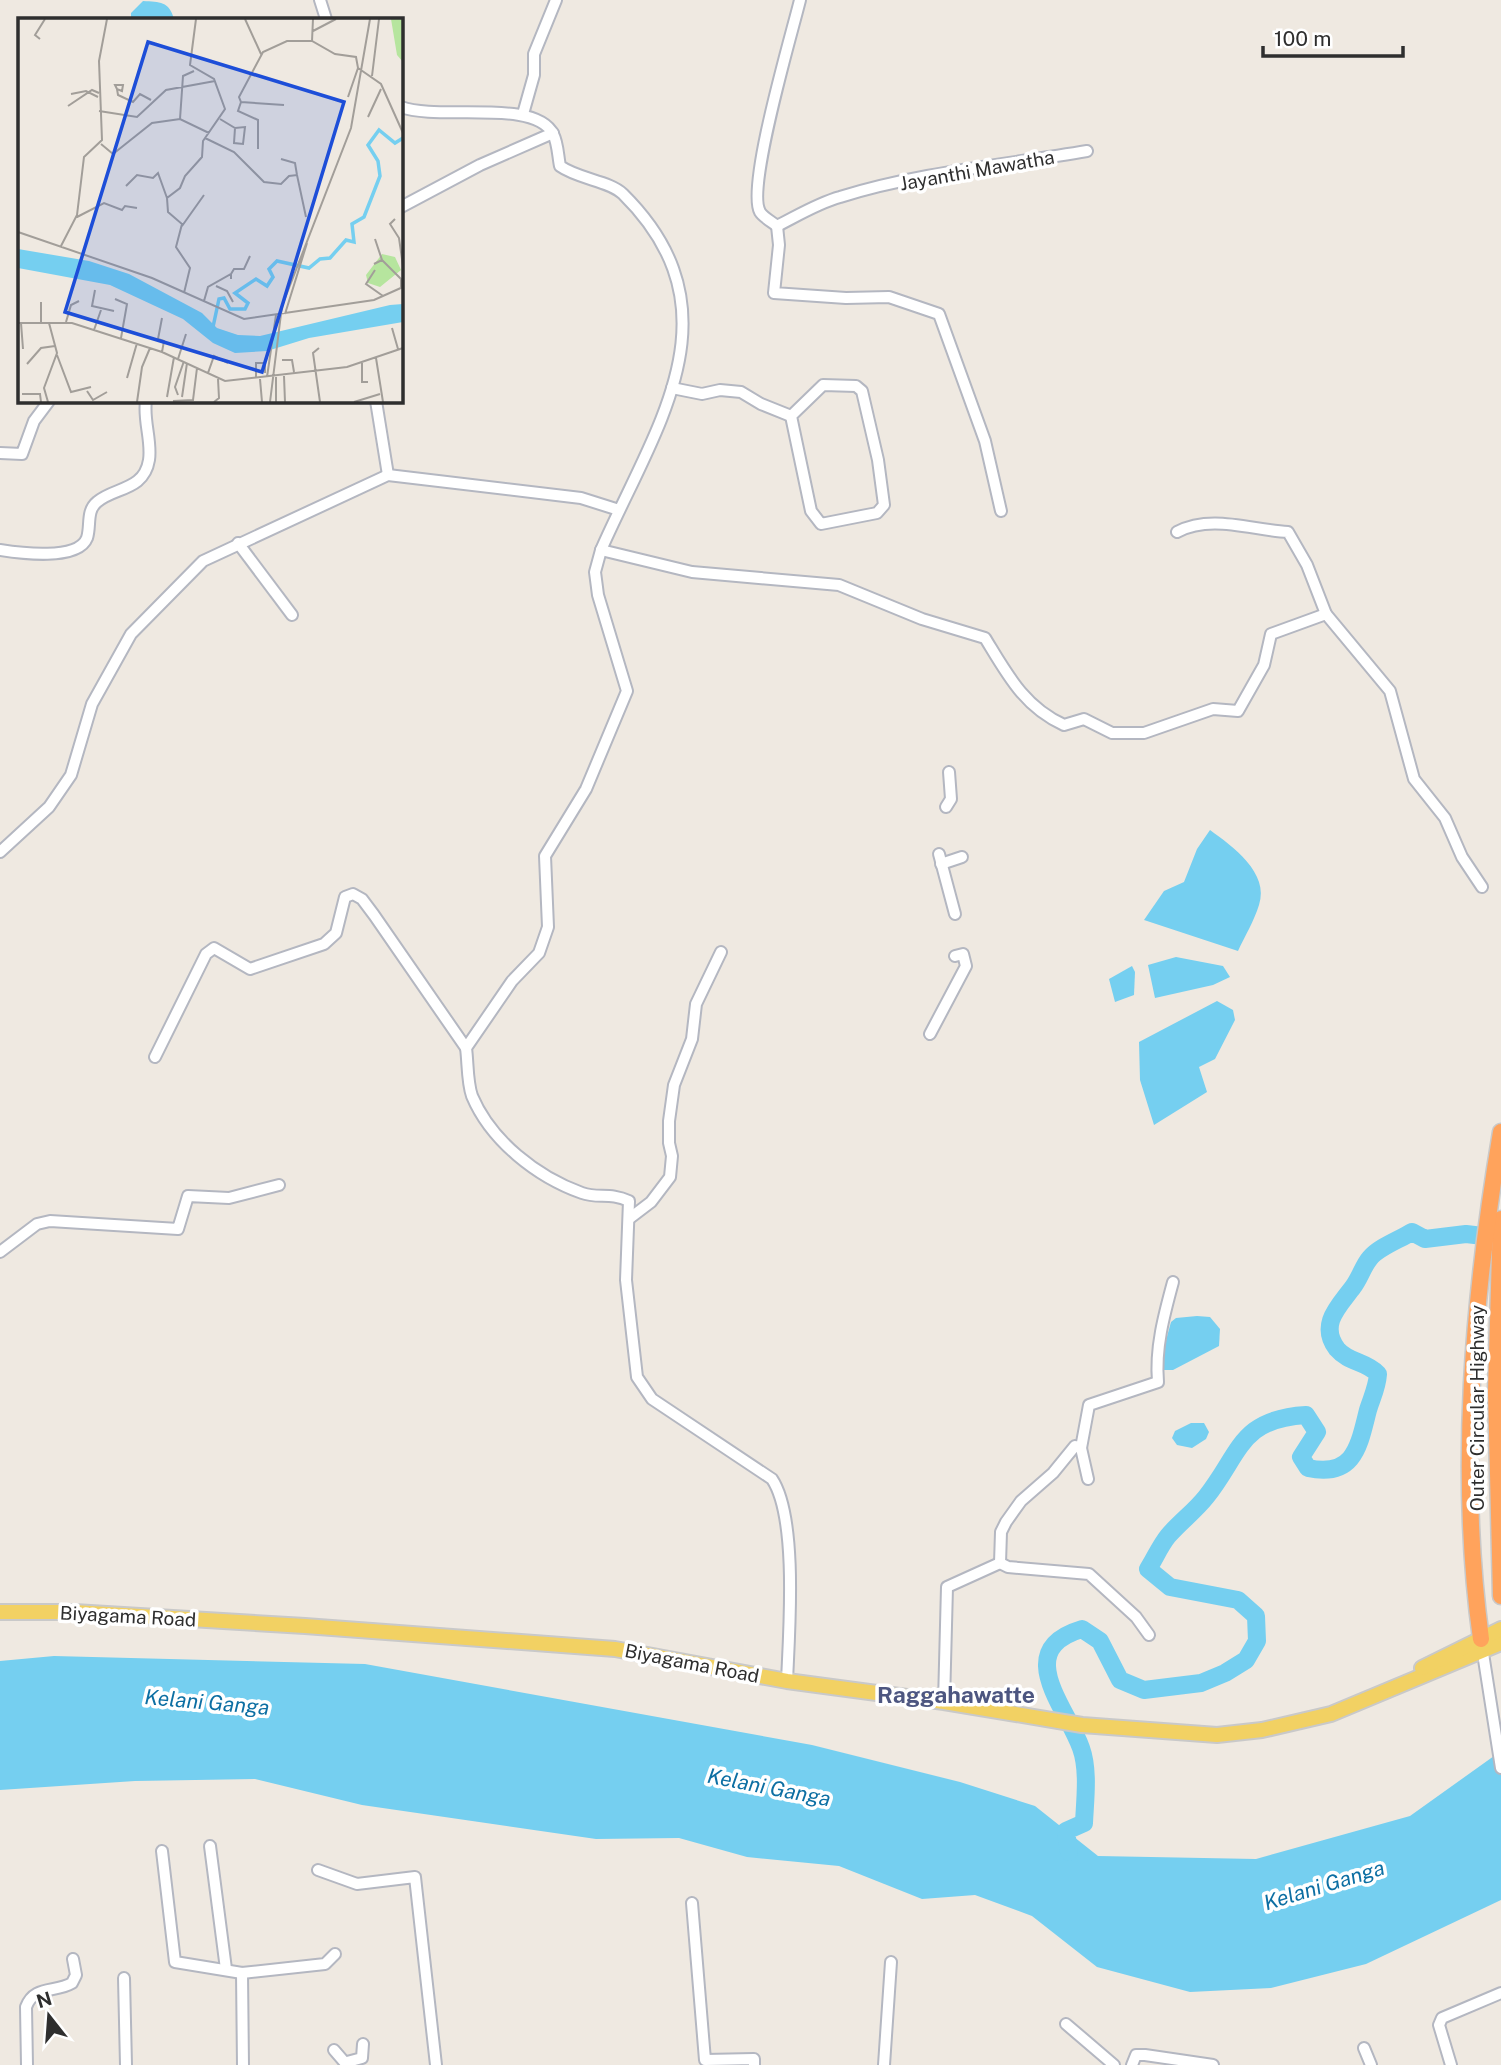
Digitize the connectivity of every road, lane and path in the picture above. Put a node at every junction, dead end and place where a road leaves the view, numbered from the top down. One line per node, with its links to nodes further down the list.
1 (320, 0): 4 (street)
2 (556, 0): 6 (street)
3 (800, 0): 10 (street)
4 (326, 18)
5 (402, 107): 6 (street)
6 (523, 114): 7 (street)
7 (553, 133): 9 (street); 11 (street)
8 (1087, 151): 10 (street, Jayanthi Mawatha)
9 (402, 206)
10 (776, 226): 19 (street)
11 (672, 388): 15 (street); 18 (street)
12 (48, 402): 16 (street)
13 (143, 402): 22 (street)
14 (376, 402): 17 (street)
15 (791, 416): 15 (street)
16 (0, 453)
17 (388, 475): 18 (street); 21 (street)
18 (619, 510): 23 (street)
19 (1001, 511)
20 (1177, 532): 24 (street)
21 (238, 543): 25 (street); 28 (street)
22 (0, 550)
23 (601, 550): 24 (street); 35 (street)
24 (1326, 614): 30 (street)
25 (292, 615)
26 (949, 772): 27 (street)
27 (946, 807)
28 (0, 852)
29 (962, 857): 31 (street)
30 (1482, 887)
31 (955, 914)
32 (721, 952): 39 (street)
33 (955, 956): 34 (street)
34 (930, 1034)
35 (466, 1048): 36 (street); 39 (street)
36 (155, 1057)
37 (1501, 1132): 51 (highway)
38 (279, 1185): 41 (street)
39 (630, 1218): 52 (street)
40 (1501, 1219): 46 (highway, Outer Circular Highway)
41 (0, 1252)
42 (1173, 1282): 43 (street)
43 (1081, 1448): 44 (street); 45 (street)
44 (1088, 1479)
45 (1000, 1563): 49 (street); 53 (street)
46 (1501, 1596)
47 (0, 1612): 52 (main road, Biyagama Road)
48 (1501, 1629): 51 (main road, Biyagama Road)
49 (1149, 1635)
50 (1501, 1643): 51 (main road, Biyagama Road)
51 (1482, 1646): 53 (main road, Biyagama Road); 54 (street)
52 (787, 1681): 53 (main road, Biyagama Road)
53 (944, 1702)
54 (1501, 1769)
55 (210, 1846): 62 (street)
56 (162, 1851): 62 (street)
57 (317, 1870): 74 (street)
58 (692, 1903): 75 (street)
59 (335, 1954): 63 (street)
60 (73, 1959): 71 (street)
61 (891, 1962): 76 (street)
62 (226, 1969): 63 (street)
63 (243, 1973): 73 (street)
64 (124, 1978): 72 (street)
65 (1501, 1993): 81 (street)
66 (1066, 2024): 77 (street)
67 (363, 2044): 70 (street)
68 (1364, 2048): 80 (street)
69 (334, 2050): 70 (street)
70 (347, 2064)
71 (27, 2065)
72 (125, 2065)
73 (243, 2065)
74 (436, 2065)
75 (754, 2065)
76 (884, 2065)
77 (1114, 2065)
78 (1132, 2065): 79 (street)
79 (1213, 2065)
80 (1371, 2065)
81 (1451, 2065)

